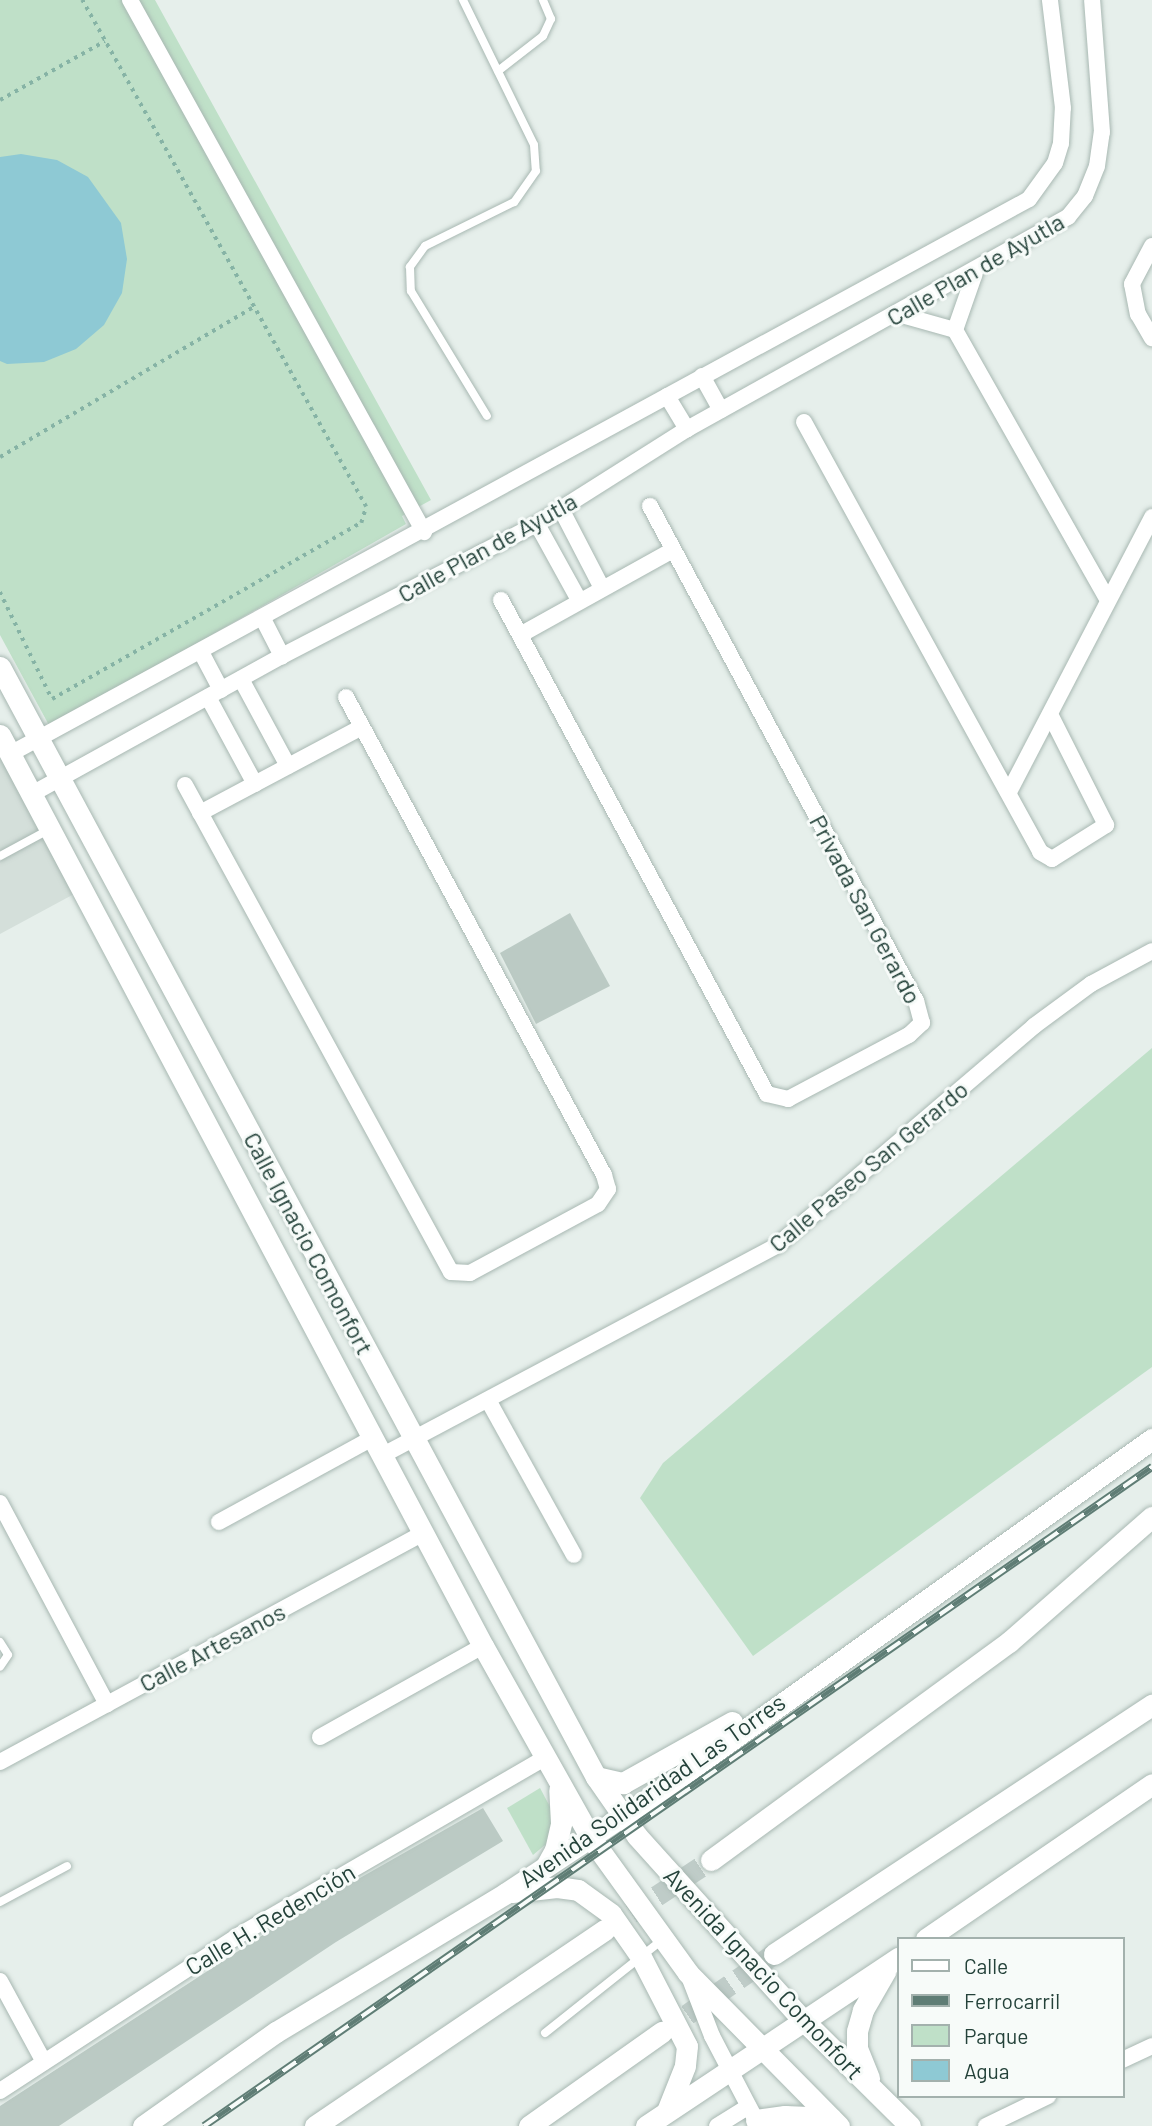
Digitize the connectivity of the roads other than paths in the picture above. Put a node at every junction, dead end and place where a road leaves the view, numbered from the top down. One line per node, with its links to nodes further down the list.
1 (130, 0): 22 (street)
2 (463, 0): 6 (lane)
3 (542, 0): 6 (lane)
4 (1050, 0): 12 (street, Calle Plan de Ayutla)
5 (1092, 0): 8 (street, Calle Plan de Ayutla)
6 (498, 71): 15 (lane)
7 (1152, 246): 11 (street)
8 (975, 273): 9 (street, Calle Plan de Ayutla); 10 (street)
9 (898, 314): 10 (street); 14 (street, Calle Plan de Ayutla)
10 (955, 330): 27 (street)
11 (1152, 338)
12 (702, 376): 13 (street, Calle Plan de Ayutla); 14 (street)
13 (667, 397): 17 (street); 22 (street, Calle Plan de Ayutla)
14 (721, 411): 17 (street, Calle Plan de Ayutla)
15 (487, 416)
16 (804, 422): 44 (street)
17 (687, 429): 19 (street, Calle Plan de Ayutla)
18 (650, 506): 23 (street, Privada San Gerardo)
19 (561, 509): 21 (street, Calle Plan de Ayutla); 24 (street)
20 (1152, 517): 27 (street)
21 (537, 524): 26 (street); 31 (street, Calle Plan de Ayutla)
22 (424, 532): 28 (street, Calle Plan de Ayutla)
23 (673, 550): 24 (street); 29 (street, Privada San Gerardo)
24 (602, 588): 26 (street)
25 (501, 600): 29 (street, Privada San Gerardo)
26 (579, 600): 29 (street)
27 (1108, 600): 36 (street)
28 (263, 619): 30 (street, Calle Plan de Ayutla); 31 (street)
29 (520, 635)
30 (201, 652): 34 (street); 38 (street, Calle Plan de Ayutla)
31 (282, 656): 33 (street, Calle Plan de Ayutla)
32 (0, 667): 38 (main road, Calle Ignacio Comonfort)
33 (241, 679): 34 (street, Calle Plan de Ayutla); 40 (street)
34 (214, 694): 41 (street, Calle Plan de Ayutla); 42 (street)
35 (346, 697): 37 (street)
36 (1051, 716): 44 (street); 44 (street)
37 (362, 727): 40 (street); 46 (street)
38 (39, 739): 39 (street, Calle Plan de Ayutla); 41 (main road, Calle Ignacio Comonfort)
39 (3, 749): 45 (main road, Calle Ignacio Comonfort)
40 (288, 766): 42 (street)
41 (60, 779): 45 (street, Calle Plan de Ayutla); 51 (main road, Calle Ignacio Comonfort)
42 (255, 784): 46 (street)
43 (185, 785): 46 (street)
44 (1009, 792)
45 (30, 796): 47 (main road, Calle Ignacio Comonfort)
46 (200, 813)
47 (48, 830): 48 (lane); 53 (main road, Calle Ignacio Comonfort)
48 (0, 856)
49 (1152, 951): 50 (street, Calle Paseo San Gerardo)
50 (488, 1400): 51 (street, Calle Paseo San Gerardo); 58 (street)
51 (412, 1439): 53 (street, Calle Paseo San Gerardo); 68 (main road, Calle Ignacio Comonfort)
52 (1152, 1439): 62 (main road, Avenida Solidaridad Las Torres)
53 (378, 1446): 56 (street, Calle Paseo San Gerardo); 57 (main road, Calle Ignacio Comonfort)
54 (0, 1503): 63 (street)
55 (1152, 1517): 73 (main road)
56 (219, 1522)
57 (424, 1533): 60 (main road, Calle Ignacio Comonfort); 63 (street, Calle Artesanos)
58 (574, 1555)
59 (0, 1642): 61 (lane)
60 (483, 1646): 65 (street); 66 (main road, Calle Ignacio Comonfort)
61 (0, 1667)
62 (782, 1699): 68 (main road); 71 (main road, Avenida Solidaridad Las Torres)
63 (107, 1704): 67 (street, Calle Artesanos)
64 (1152, 1705): 81 (main road)
65 (320, 1737)
66 (545, 1758): 69 (main road, Calle Ignacio Comonfort); 92 (street, Calle H. Redención)
67 (0, 1762)
68 (596, 1777): 71 (main road, Calle Ignacio Comonfort)
69 (558, 1781): 72 (main road, Calle Ignacio Comonfort); 75 (main road)
70 (1152, 1784): 79 (main road)
71 (622, 1816): 72 (main road, Avenida Solidaridad Las Torres); 86 (main road, Avenida Ignacio Comonfort)
72 (590, 1837): 75 (main road, Avenida Solidaridad Las Torres); 80 (main road, Avenida Ignacio Comonfort)
73 (711, 1860)
74 (67, 1866): 77 (lane)
75 (546, 1867): 76 (main road, Avenida Solidaridad Las Torres)
76 (506, 1893): 82 (main road); 100 (main road, Avenida Solidaridad Las Torres)
77 (0, 1902)
78 (605, 1930): 101 (main road)
79 (929, 1937)
80 (663, 1939): 82 (lane); 84 (main road, Avenida Ignacio Comonfort)
81 (774, 1954)
82 (641, 1957): 88 (lane); 97 (main road)
83 (894, 1961): 86 (main road); 95 (main road)
84 (688, 1973): 89 (main road, Avenida Ignacio Comonfort); 93 (street)
85 (0, 1982): 92 (street)
86 (802, 2019): 89 (main road); 95 (main road, Avenida Ignacio Comonfort)
87 (662, 2032): 102 (main road)
88 (545, 2033)
89 (762, 2046): 93 (main road); 99 (main road, Avenida Ignacio Comonfort)
90 (1152, 2046): 91 (street)
91 (1124, 2059)
92 (44, 2062): 94 (street, Calle H. Redención)
93 (727, 2069): 97 (main road); 98 (street)
94 (0, 2091)
95 (879, 2095): 105 (main road, Avenida Ignacio Comonfort)
96 (1044, 2098): 106 (street)
97 (667, 2111): 103 (main road)
98 (752, 2120): 99 (main road); 104 (street)
99 (835, 2122)
100 (143, 2126)
101 (315, 2126)
102 (529, 2126)
103 (646, 2126)
104 (717, 2126)
105 (910, 2126)
106 (986, 2126)

